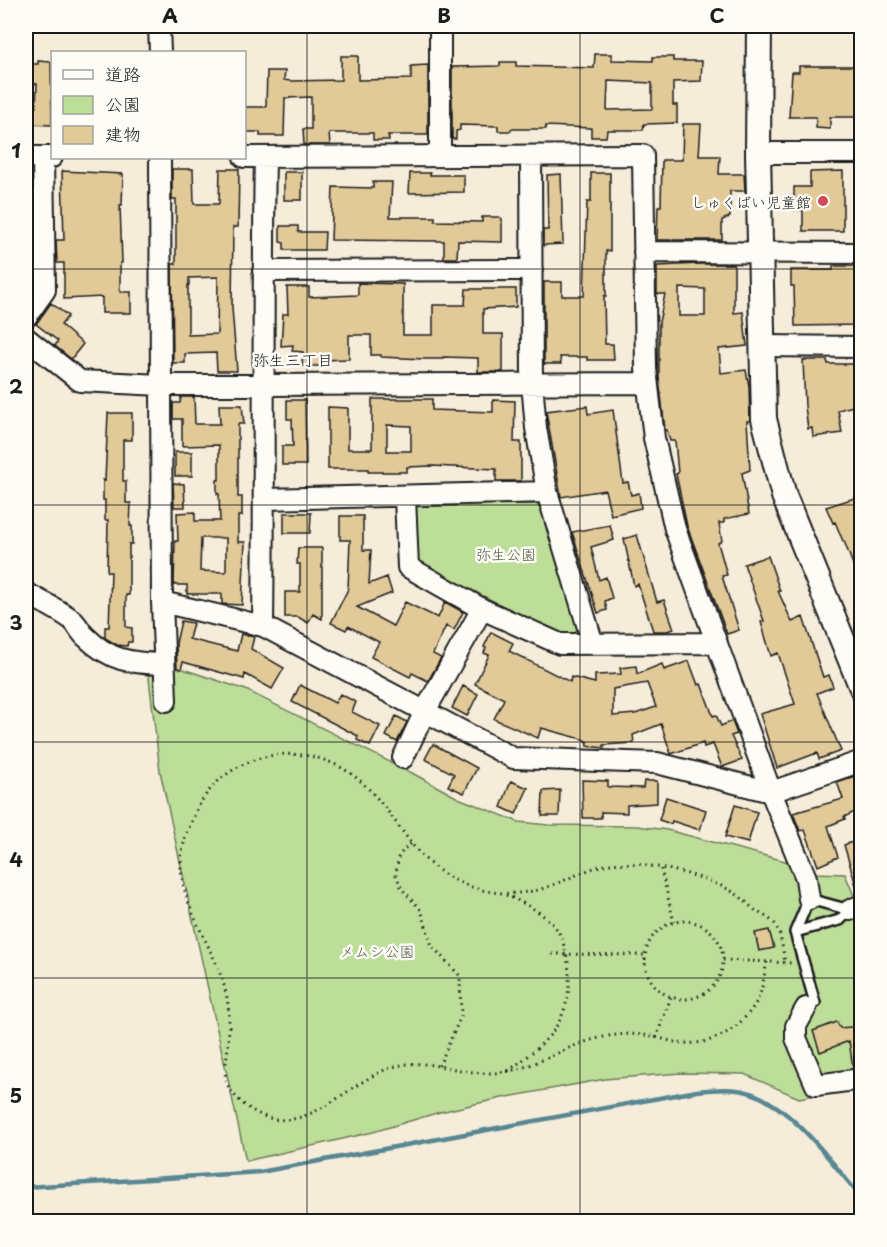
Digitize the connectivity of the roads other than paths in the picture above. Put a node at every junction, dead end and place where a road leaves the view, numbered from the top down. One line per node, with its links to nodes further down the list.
1 (159, 26): 4 (street)
2 (440, 26): 7 (street)
3 (759, 26): 5 (street)
4 (160, 51)
5 (758, 153): 6 (street); 15 (street)
6 (861, 153)
7 (440, 156): 8 (street); 11 (street)
8 (531, 156): 13 (street); 16 (street)
9 (40, 157): 18 (street)
10 (246, 157): 11 (street)
11 (265, 157): 17 (street)
12 (160, 159): 24 (street)
13 (644, 252): 15 (street); 23 (street)
14 (861, 253): 15 (street)
15 (760, 254): 20 (street)
16 (532, 270): 17 (street); 22 (street)
17 (263, 271): 25 (street)
18 (26, 317)
19 (26, 338): 24 (street)
20 (762, 346): 21 (street); 36 (street)
21 (861, 347)
22 (532, 383): 23 (street); 25 (street); 26 (street)
23 (647, 383): 33 (street)
24 (161, 385): 25 (street); 30 (street)
25 (265, 385): 28 (street)
26 (546, 492): 27 (street); 34 (street)
27 (405, 497): 28 (street); 31 (street)
28 (265, 499): 32 (street)
29 (26, 593): 35 (street)
30 (162, 602): 32 (street); 35 (street)
31 (482, 609): 34 (street); 38 (street)
32 (263, 626): 38 (street)
33 (717, 643): 34 (street); 41 (street)
34 (593, 644)
35 (164, 664): 37 (street)
36 (861, 688)
37 (166, 701)
38 (425, 711): 39 (street); 41 (street)
39 (403, 758)
40 (861, 761): 41 (street)
41 (771, 792): 42 (street)
42 (809, 899): 43 (lane); 44 (lane)
43 (856, 908): 44 (lane)
44 (795, 932): 45 (lane)
45 (806, 1008): 46 (street)
46 (861, 1078)

